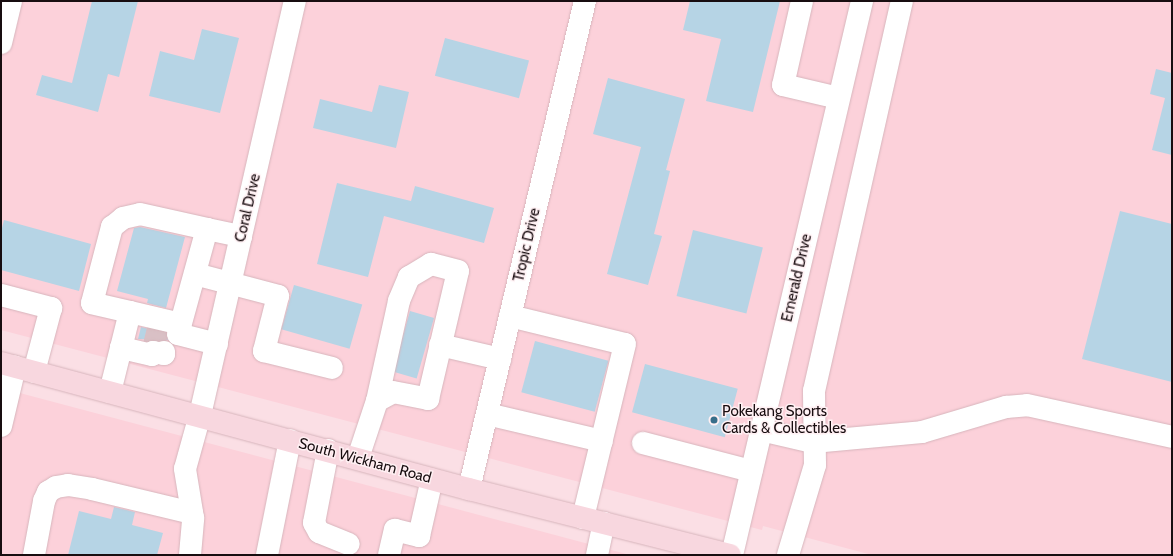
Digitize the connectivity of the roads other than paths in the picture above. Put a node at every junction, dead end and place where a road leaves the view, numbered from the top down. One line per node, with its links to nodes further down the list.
1 (11, 1): 7 (street)
2 (295, 1): 10 (street, Coral Drive)
3 (585, 1): 14 (street, Tropic Drive)
4 (802, 1): 8 (street)
5 (862, 1): 8 (street, Emerald Drive)
6 (902, 1): 30 (street)
7 (1, 43)
8 (839, 98): 26 (street, Emerald Drive)
9 (207, 229): 10 (street); 11 (street); 15 (street)
10 (241, 236): 12 (street, Coral Drive)
11 (195, 274): 12 (street); 15 (street)
12 (231, 284): 16 (street, Coral Drive); 20 (street)
13 (1, 295): 19 (street)
14 (510, 316): 18 (street, Tropic Drive); 29 (street)
15 (153, 335): 16 (street); 21 (street)
16 (217, 344): 24 (street, Coral Drive)
17 (440, 345): 18 (street); 22 (street); 22 (street)
18 (500, 359): 23 (street, Tropic Drive)
19 (17, 367): 21 (main road, South Wickham Road); 25 (street)
20 (332, 368)
21 (110, 392): 24 (main road, South Wickham Road)
22 (377, 401): 33 (street)
23 (487, 414): 29 (street); 36 (street, Tropic Drive)
24 (200, 416): 28 (main road, South Wickham Road); 37 (street, Coral Drive)
25 (1, 426)
26 (761, 430): 30 (street); 34 (street, Emerald Drive)
27 (1172, 437): 30 (street)
28 (290, 440): 32 (main road, South Wickham Road); 43 (street)
29 (602, 441): 38 (street)
30 (813, 442): 47 (street)
31 (644, 443): 34 (street)
32 (328, 450): 33 (main road, South Wickham Road); 40 (street)
33 (358, 458): 35 (main road, South Wickham Road)
34 (751, 471): 46 (street, Emerald Drive)
35 (432, 479): 36 (main road, South Wickham Road); 44 (street)
36 (469, 489): 38 (main road, South Wickham Road)
37 (192, 513): 41 (street); 42 (street, Coral Drive)
38 (583, 518): 39 (main road, South Wickham Road)
39 (604, 523): 45 (street); 46 (main road, South Wickham Road)
40 (349, 544)
41 (34, 555)
42 (190, 555)
43 (267, 555)
44 (389, 555)
45 (597, 555)
46 (731, 555)
47 (788, 555)

